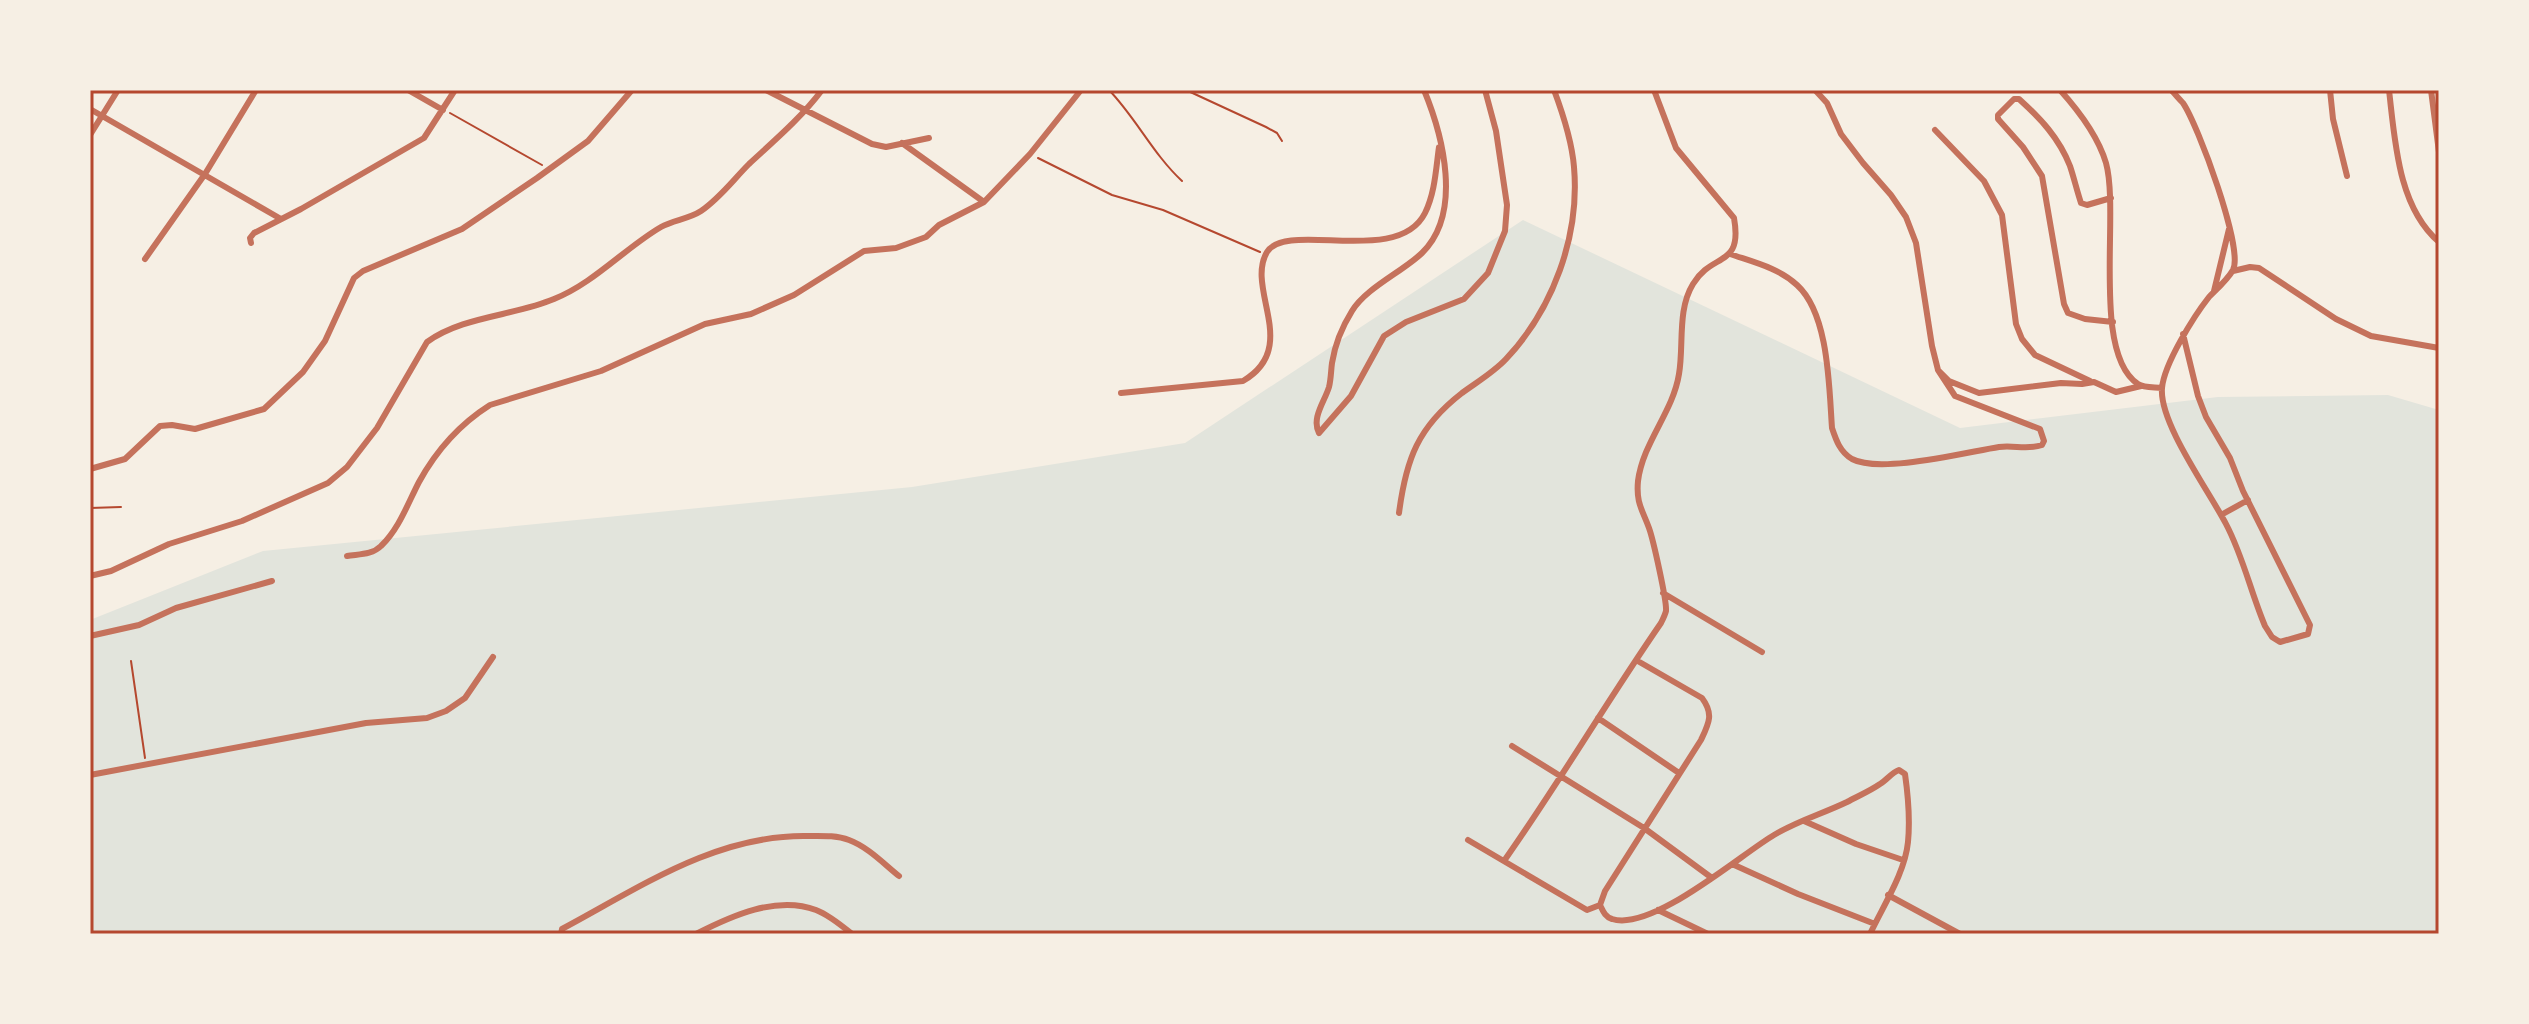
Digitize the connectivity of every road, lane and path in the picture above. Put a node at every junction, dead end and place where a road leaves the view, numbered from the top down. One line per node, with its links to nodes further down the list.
1 (118, 90): 24 (street)
2 (256, 90): 34 (street)
3 (408, 90): 22 (street)
4 (455, 90): 22 (street)
5 (632, 90): 33 (street)
6 (766, 90): 23 (street)
7 (822, 90): 23 (street)
8 (1081, 90): 32 (street)
9 (1109, 90): 36 (path)
10 (1186, 90): 28 (path)
11 (1424, 90): 30 (street)
12 (1485, 90): 30 (street)
13 (1554, 90): 60 (street)
14 (1654, 90): 44 (street)
15 (1815, 90): 51 (street)
16 (2060, 90): 37 (street)
17 (2171, 90): 40 (street)
18 (2330, 90): 35 (street)
19 (2389, 90): 41 (street)
20 (2431, 90): 31 (street)
21 (90, 109): 24 (street)
22 (443, 110): 33 (path); 39 (street)
23 (807, 110): 29 (street); 63 (street)
24 (102, 116): 26 (street); 34 (street)
25 (1935, 130): 52 (street)
26 (90, 135)
27 (929, 138): 29 (street)
28 (1282, 141)
29 (902, 143): 38 (street)
30 (1440, 143): 43 (street)
31 (2439, 152)
32 (1030, 154): 38 (street); 43 (path)
33 (550, 169): 56 (street)
34 (205, 174): 39 (street); 45 (street)
35 (2347, 176)
36 (1182, 181)
37 (2111, 198): 48 (street); 48 (street)
38 (984, 202): 62 (street)
39 (281, 219): 42 (street)
40 (2229, 229): 46 (street); 47 (street)
41 (2439, 242)
42 (251, 243)
43 (1266, 254): 55 (street)
44 (1730, 254): 51 (street); 65 (street)
45 (145, 259)
46 (2233, 271): 47 (street); 50 (street)
47 (2214, 292): 49 (street)
48 (2113, 322): 53 (street)
49 (2183, 334): 54 (street); 57 (street)
50 (2439, 348)
51 (1938, 370): 52 (street)
52 (2094, 382): 53 (street)
53 (2141, 386): 54 (street)
54 (2162, 388): 61 (street)
55 (1121, 393)
56 (90, 469)
57 (2248, 500): 61 (street); 61 (street)
58 (121, 507): 59 (path)
59 (90, 508)
60 (1399, 513)
61 (2221, 515)
62 (347, 556)
63 (90, 576)
64 (272, 581): 66 (street)
65 (1663, 593): 67 (street); 69 (street)
66 (90, 636)
67 (1762, 652)
68 (493, 657): 73 (street)
69 (1636, 660): 71 (street); 74 (street)
70 (131, 661): 73 (path)
71 (1598, 718): 74 (street); 76 (street)
72 (1512, 746): 76 (street)
73 (146, 763): 75 (street)
74 (1679, 773): 78 (street)
75 (90, 775)
76 (1563, 777): 78 (street); 81 (street)
77 (1804, 821): 80 (street); 80 (street); 82 (street)
78 (1644, 828): 84 (street); 86 (street)
79 (1468, 840): 81 (street)
80 (1903, 860): 85 (street)
81 (1504, 861): 86 (street)
82 (1732, 864): 84 (street); 88 (street)
83 (899, 876): 89 (street)
84 (1712, 878): 87 (street)
85 (1888, 895): 88 (street); 94 (street)
86 (1600, 905): 87 (street)
87 (1658, 910): 92 (street)
88 (1875, 924): 93 (street)
89 (561, 934)
90 (696, 934): 91 (street)
91 (852, 934)
92 (1708, 934)
93 (1870, 934)
94 (1960, 934)

